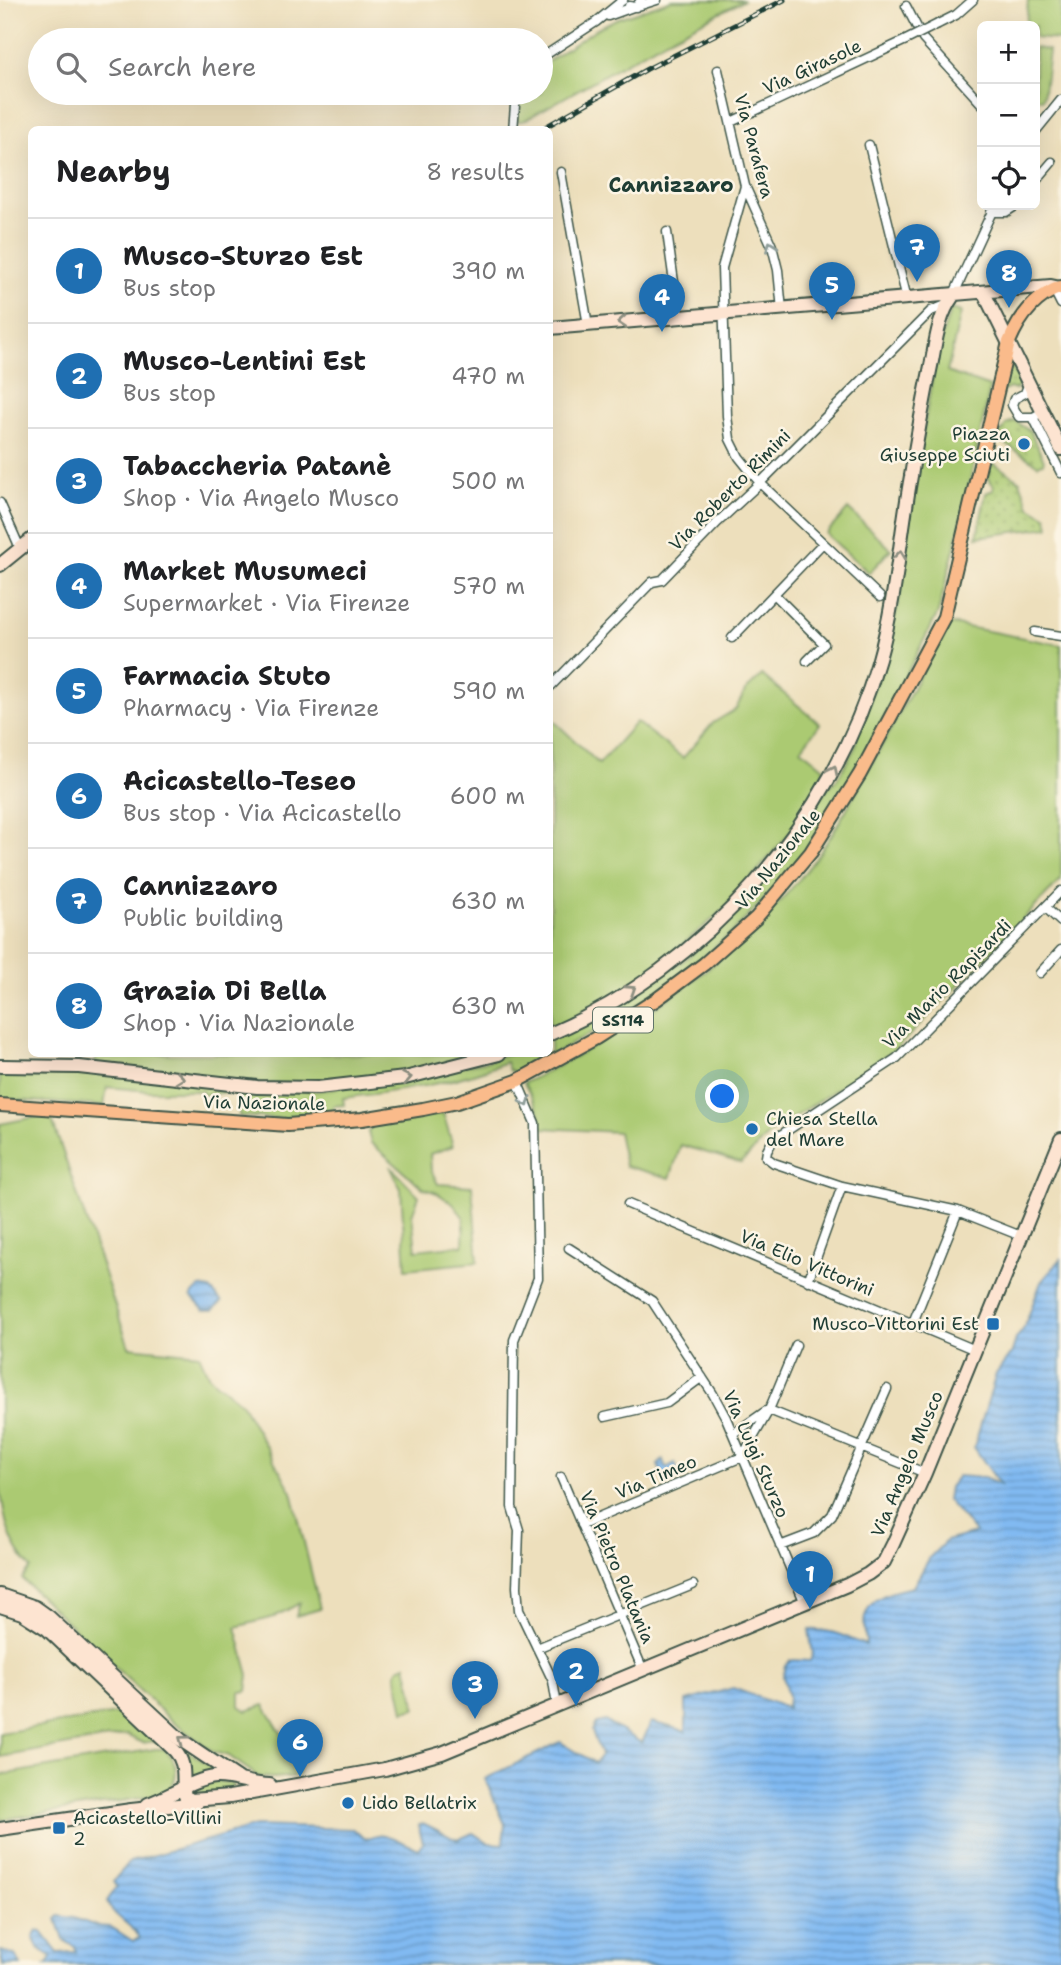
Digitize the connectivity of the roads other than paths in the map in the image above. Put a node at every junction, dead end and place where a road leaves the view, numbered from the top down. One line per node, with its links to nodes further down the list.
1 (624, 0): 4 (street); 6 (street)
2 (657, 0): 4 (street)
3 (973, 0): 12 (street, Via Girasole, bridge)
4 (637, 4): 6 (street)
5 (906, 6): 9 (street)
6 (596, 22): 7 (street)
7 (553, 50)
8 (718, 70): 12 (street, Via Parafera)
9 (977, 98)
10 (1061, 100): 14 (street)
11 (515, 105): 13 (street)
12 (731, 122): 19 (street, Via Parafera)
13 (513, 126)
14 (1040, 126)
15 (869, 145): 27 (street)
16 (1052, 162): 18 (street)
17 (561, 172): 34 (street)
18 (1040, 176)
19 (745, 186): 30 (street, Via Parafera, one-way to 19); 32 (street)
20 (992, 210): 28 (street)
21 (667, 232): 33 (street)
22 (1058, 288): 23 (main road); 26 (main road, Via Nazionale); 29 (street)
23 (1030, 289): 24 (main road); 26 (main road)
24 (984, 293): 28 (main road); 36 (main road)
25 (934, 297): 27 (main road); 28 (main road); 31 (street)
26 (1042, 298): 36 (main road, Via Nazionale)
27 (907, 299): 30 (main road)
28 (949, 300): 31 (street); 59 (main road, one-way to 28)
29 (1061, 304)
30 (782, 310): 32 (main road)
31 (931, 311): 41 (street, Via Roberto Rimini)
32 (723, 315): 33 (main road); 41 (street)
33 (679, 318): 34 (main road, one-way to 34)
34 (588, 325): 35 (main road)
35 (553, 328)
36 (1009, 342): 37 (main road); 62 (main road, Via Nazionale / SS114)
37 (1030, 383): 38 (main road); 38 (street)
38 (1038, 414): 39 (main road); 40 (street)
39 (1061, 449)
40 (1061, 473)
41 (760, 483): 44 (street); 53 (street, Via Roberto Rimini)
42 (0, 503): 45 (street)
43 (28, 542): 45 (main road)
44 (823, 543): 47 (street); 48 (street)
45 (20, 548): 46 (main road)
46 (0, 565)
47 (774, 594): 51 (street); 52 (street)
48 (880, 597)
49 (1035, 632): 50 (street)
50 (1061, 636)
51 (732, 638)
52 (807, 661)
53 (553, 684)
54 (1061, 891): 55 (street, Via Mario Rapisardi)
55 (1046, 908): 56 (street); 67 (street, Via Mario Rapisardi)
56 (1061, 922)
57 (1061, 950): 58 (street)
58 (1040, 973)
59 (553, 1032)
60 (487, 1057): 61 (main road, one-way to 60)
61 (0, 1066)
62 (517, 1081): 64 (main road, Via Nazionale / SS114); 92 (street, one-way to 92)
63 (0, 1105): 64 (main road)
64 (48, 1108): 65 (main road)
65 (0, 1113)
66 (1061, 1139): 70 (main road, Via Angelo Musco)
67 (842, 1186): 69 (street, Via Mario Rapisardi); 72 (street)
68 (628, 1204): 72 (street, Via Elio Vittorini)
69 (958, 1211): 70 (street, Via Mario Rapisardi); 73 (street)
70 (1021, 1236): 75 (main road, Via Angelo Musco)
71 (569, 1248): 76 (street, Via Luigi Sturzo)
72 (808, 1281): 73 (street, Via Elio Vittorini)
73 (912, 1325): 75 (street, Via Elio Vittorini)
74 (796, 1345): 78 (street)
75 (973, 1349): 83 (main road, Via Angelo Musco)
76 (702, 1377): 79 (street); 80 (street, Via Luigi Sturzo)
77 (887, 1389): 81 (street)
78 (769, 1410): 80 (street); 81 (street); 82 (street)
79 (605, 1416)
80 (733, 1434): 82 (street, Via Luigi Sturzo)
81 (862, 1447): 83 (street); 86 (street)
82 (742, 1457): 85 (street, Via Timeo); 86 (street, Via Luigi Sturzo)
83 (925, 1473): 89 (main road, Via Angelo Musco)
84 (561, 1477): 85 (street, Via Pietro Platania)
85 (582, 1525): 91 (street, Via Pietro Platania)
86 (780, 1546): 89 (street, Via Luigi Sturzo)
87 (693, 1586): 91 (street)
88 (0, 1595): 95 (main road, one-way to 88)
89 (804, 1603): 93 (main road, Via Angelo Musco)
90 (0, 1606): 97 (main road)
91 (620, 1615): 92 (street); 93 (street, Via Pietro Platania)
92 (537, 1648): 94 (street)
93 (643, 1670): 94 (main road, Via Angelo Musco)
94 (562, 1704): 96 (main road, Via Angelo Musco)
95 (239, 1779): 96 (main road); 97 (main road); 98 (main road)
96 (305, 1783): 98 (main road)
97 (178, 1792): 98 (main road); 99 (main road)
98 (213, 1799): 99 (main road)
99 (131, 1810): 100 (main road)
100 (0, 1829)

